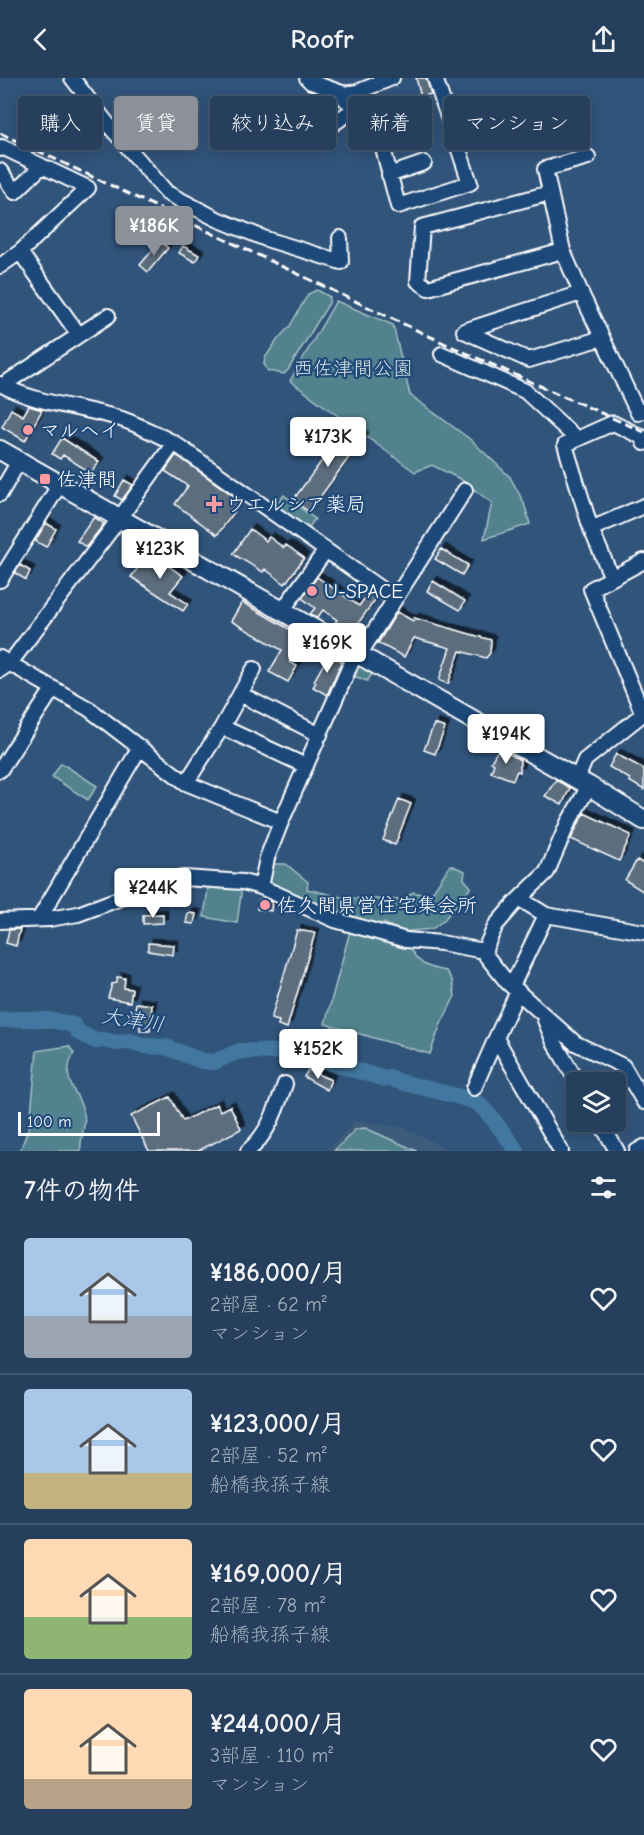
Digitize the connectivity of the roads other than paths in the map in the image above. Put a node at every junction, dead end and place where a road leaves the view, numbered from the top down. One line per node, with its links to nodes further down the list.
1 (72, 78): 15 (street)
2 (307, 78): 5 (street)
3 (392, 78): 5 (street)
4 (435, 78): 13 (street)
5 (345, 94): 6 (street)
6 (348, 101)
7 (0, 149): 11 (street)
8 (383, 150): 13 (street)
9 (588, 157): 14 (street)
10 (424, 164): 13 (street)
11 (42, 166): 12 (street); 17 (street)
12 (0, 171)
13 (389, 175)
14 (550, 193): 16 (street); 16 (street)
15 (340, 238)
16 (563, 251): 19 (street)
17 (21, 252): 18 (street); 21 (street)
18 (0, 266)
19 (580, 293): 22 (street); 22 (street)
20 (108, 316): 21 (street)
21 (80, 335): 24 (street)
22 (602, 338): 25 (street)
23 (442, 354): 26 (street)
24 (1, 384): 27 (street)
25 (644, 411)
26 (577, 439): 28 (street); 36 (street)
27 (174, 443): 35 (street); 37 (street)
28 (644, 443)
29 (0, 450): 30 (main road)
30 (19, 461): 31 (main road); 33 (street)
31 (60, 484): 35 (main road); 38 (street)
32 (465, 490): 42 (street)
33 (0, 494)
34 (644, 506): 36 (street)
35 (119, 519): 43 (main road); 45 (street)
36 (591, 529): 40 (street)
37 (326, 550): 42 (street); 43 (street)
38 (5, 560): 41 (street)
39 (644, 561): 40 (street)
40 (612, 578): 49 (street)
41 (0, 580)
42 (395, 599): 44 (street)
43 (282, 611): 44 (main road)
44 (359, 655): 51 (street); 55 (main road)
45 (3, 664): 47 (street)
46 (254, 669): 48 (street)
47 (53, 689): 52 (street); 54 (street)
48 (240, 694): 50 (street); 51 (street)
49 (644, 713): 55 (street)
50 (222, 727): 53 (street); 56 (street)
51 (320, 735): 53 (street)
52 (139, 749): 56 (street); 62 (street)
53 (306, 765): 58 (street)
54 (0, 770)
55 (582, 782): 57 (main road); 60 (street)
56 (186, 783): 58 (street)
57 (644, 820)
58 (281, 822): 59 (street)
59 (261, 887): 62 (street); 65 (street)
60 (520, 899): 61 (street); 65 (street)
61 (546, 915): 64 (street); 66 (street)
62 (39, 918): 63 (street)
63 (0, 921)
64 (644, 932)
65 (484, 951): 66 (street)
66 (515, 989): 67 (street); 68 (street)
67 (545, 1018): 69 (street); 72 (street)
68 (496, 1038): 71 (street); 76 (street)
69 (572, 1072)
70 (285, 1084): 75 (street)
71 (474, 1088)
72 (644, 1101)
73 (606, 1132): 77 (street)
74 (644, 1147): 78 (street)
75 (248, 1151)
76 (561, 1151)
77 (617, 1151)
78 (637, 1151)

